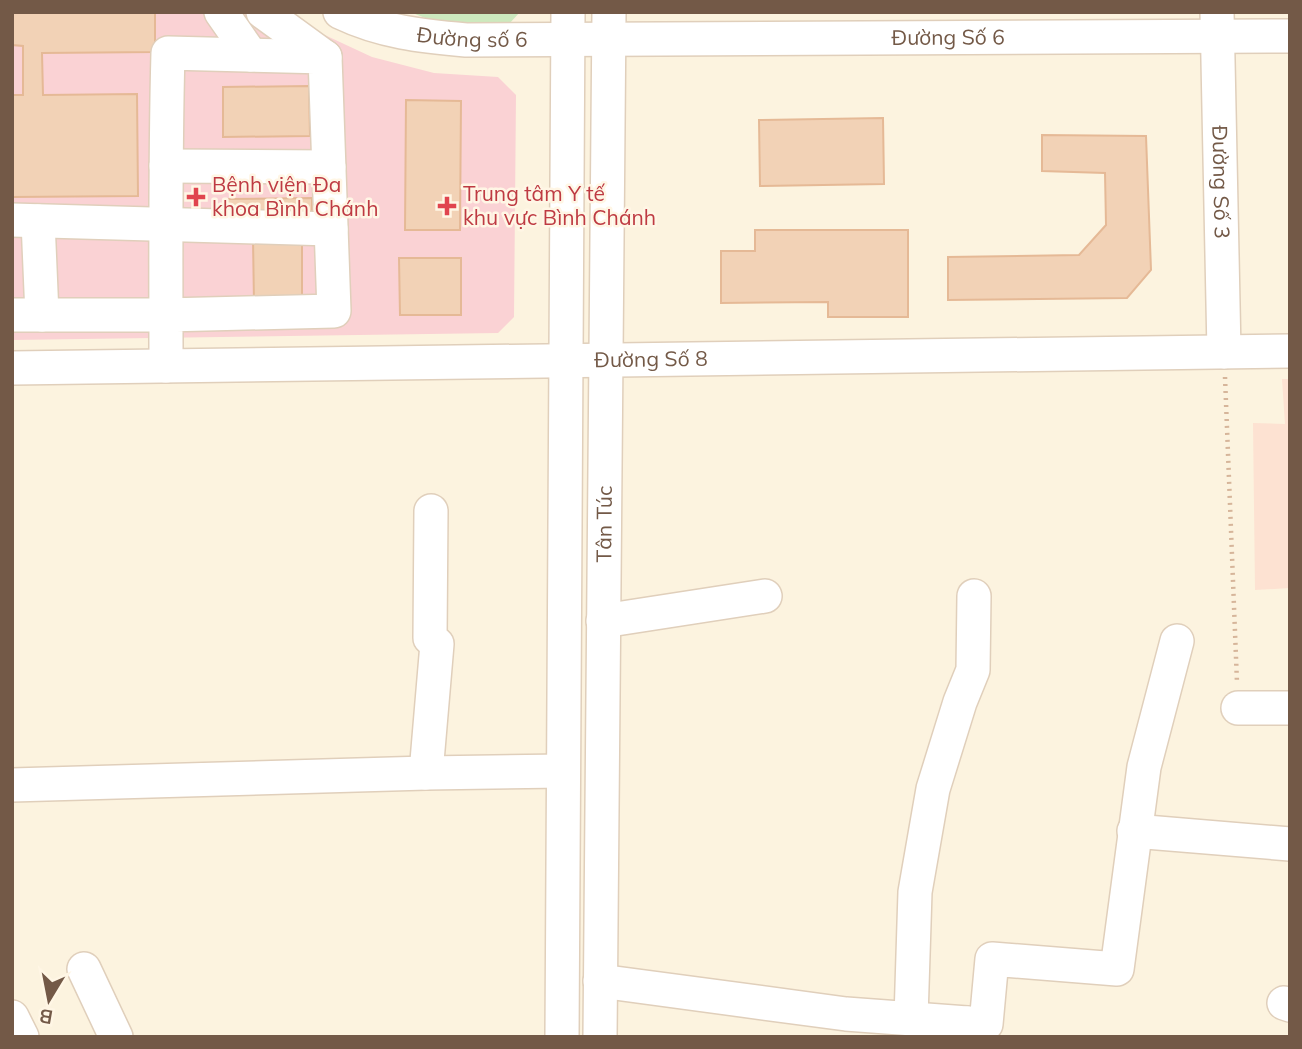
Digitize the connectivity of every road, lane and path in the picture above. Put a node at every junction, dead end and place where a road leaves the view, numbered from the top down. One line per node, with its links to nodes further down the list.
1 (221, 12): 9 (street)
2 (263, 12): 10 (street)
3 (340, 12): 6 (street, Đường số 6)
4 (939, 25): 5 (street, Đường Số 6); 7 (street, Đường Số 6)
5 (1218, 25): 8 (street, Đường Số 6); 19 (street, Đường Số 3)
6 (568, 26): 7 (street, Đường số 6); 21 (street, Tân Túc)
7 (609, 27): 20 (street, Tân Túc)
8 (1290, 36)
9 (251, 55): 10 (street); 11 (street)
10 (325, 57): 12 (street)
11 (166, 166): 12 (street); 14 (street)
12 (329, 167): 15 (street)
13 (25, 220): 14 (street); 16 (street)
14 (166, 226): 15 (street); 17 (street)
15 (331, 229): 17 (street)
16 (27, 315): 17 (street)
17 (166, 315): 22 (street)
18 (1290, 351): 19 (street, Đường Số 8)
19 (1224, 352): 20 (street, Đường Số 8); 29 (path)
20 (605, 360): 21 (street, Đường Số 8); 27 (street, Tân Túc)
21 (565, 361): 22 (street, Đường Số 8); 31 (street, Tân Túc)
22 (166, 366): 23 (street, Đường Số 8)
23 (12, 368)
24 (431, 511): 32 (street)
25 (765, 596): 27 (street)
26 (974, 596): 39 (street)
27 (603, 621): 37 (street, Tân Túc)
28 (1177, 641): 34 (street)
29 (1238, 708): 30 (street)
30 (1290, 708)
31 (563, 771): 32 (street); 43 (street, Tân Túc)
32 (426, 773): 33 (street)
33 (12, 785)
34 (1135, 831): 35 (street); 40 (street)
35 (1290, 844)
36 (84, 969): 42 (street)
37 (600, 981): 39 (street); 44 (street, Tân Túc)
38 (12, 1017): 41 (street)
39 (911, 1018): 40 (street)
40 (967, 1030)
41 (22, 1037)
42 (116, 1037)
43 (562, 1037)
44 (600, 1037)

